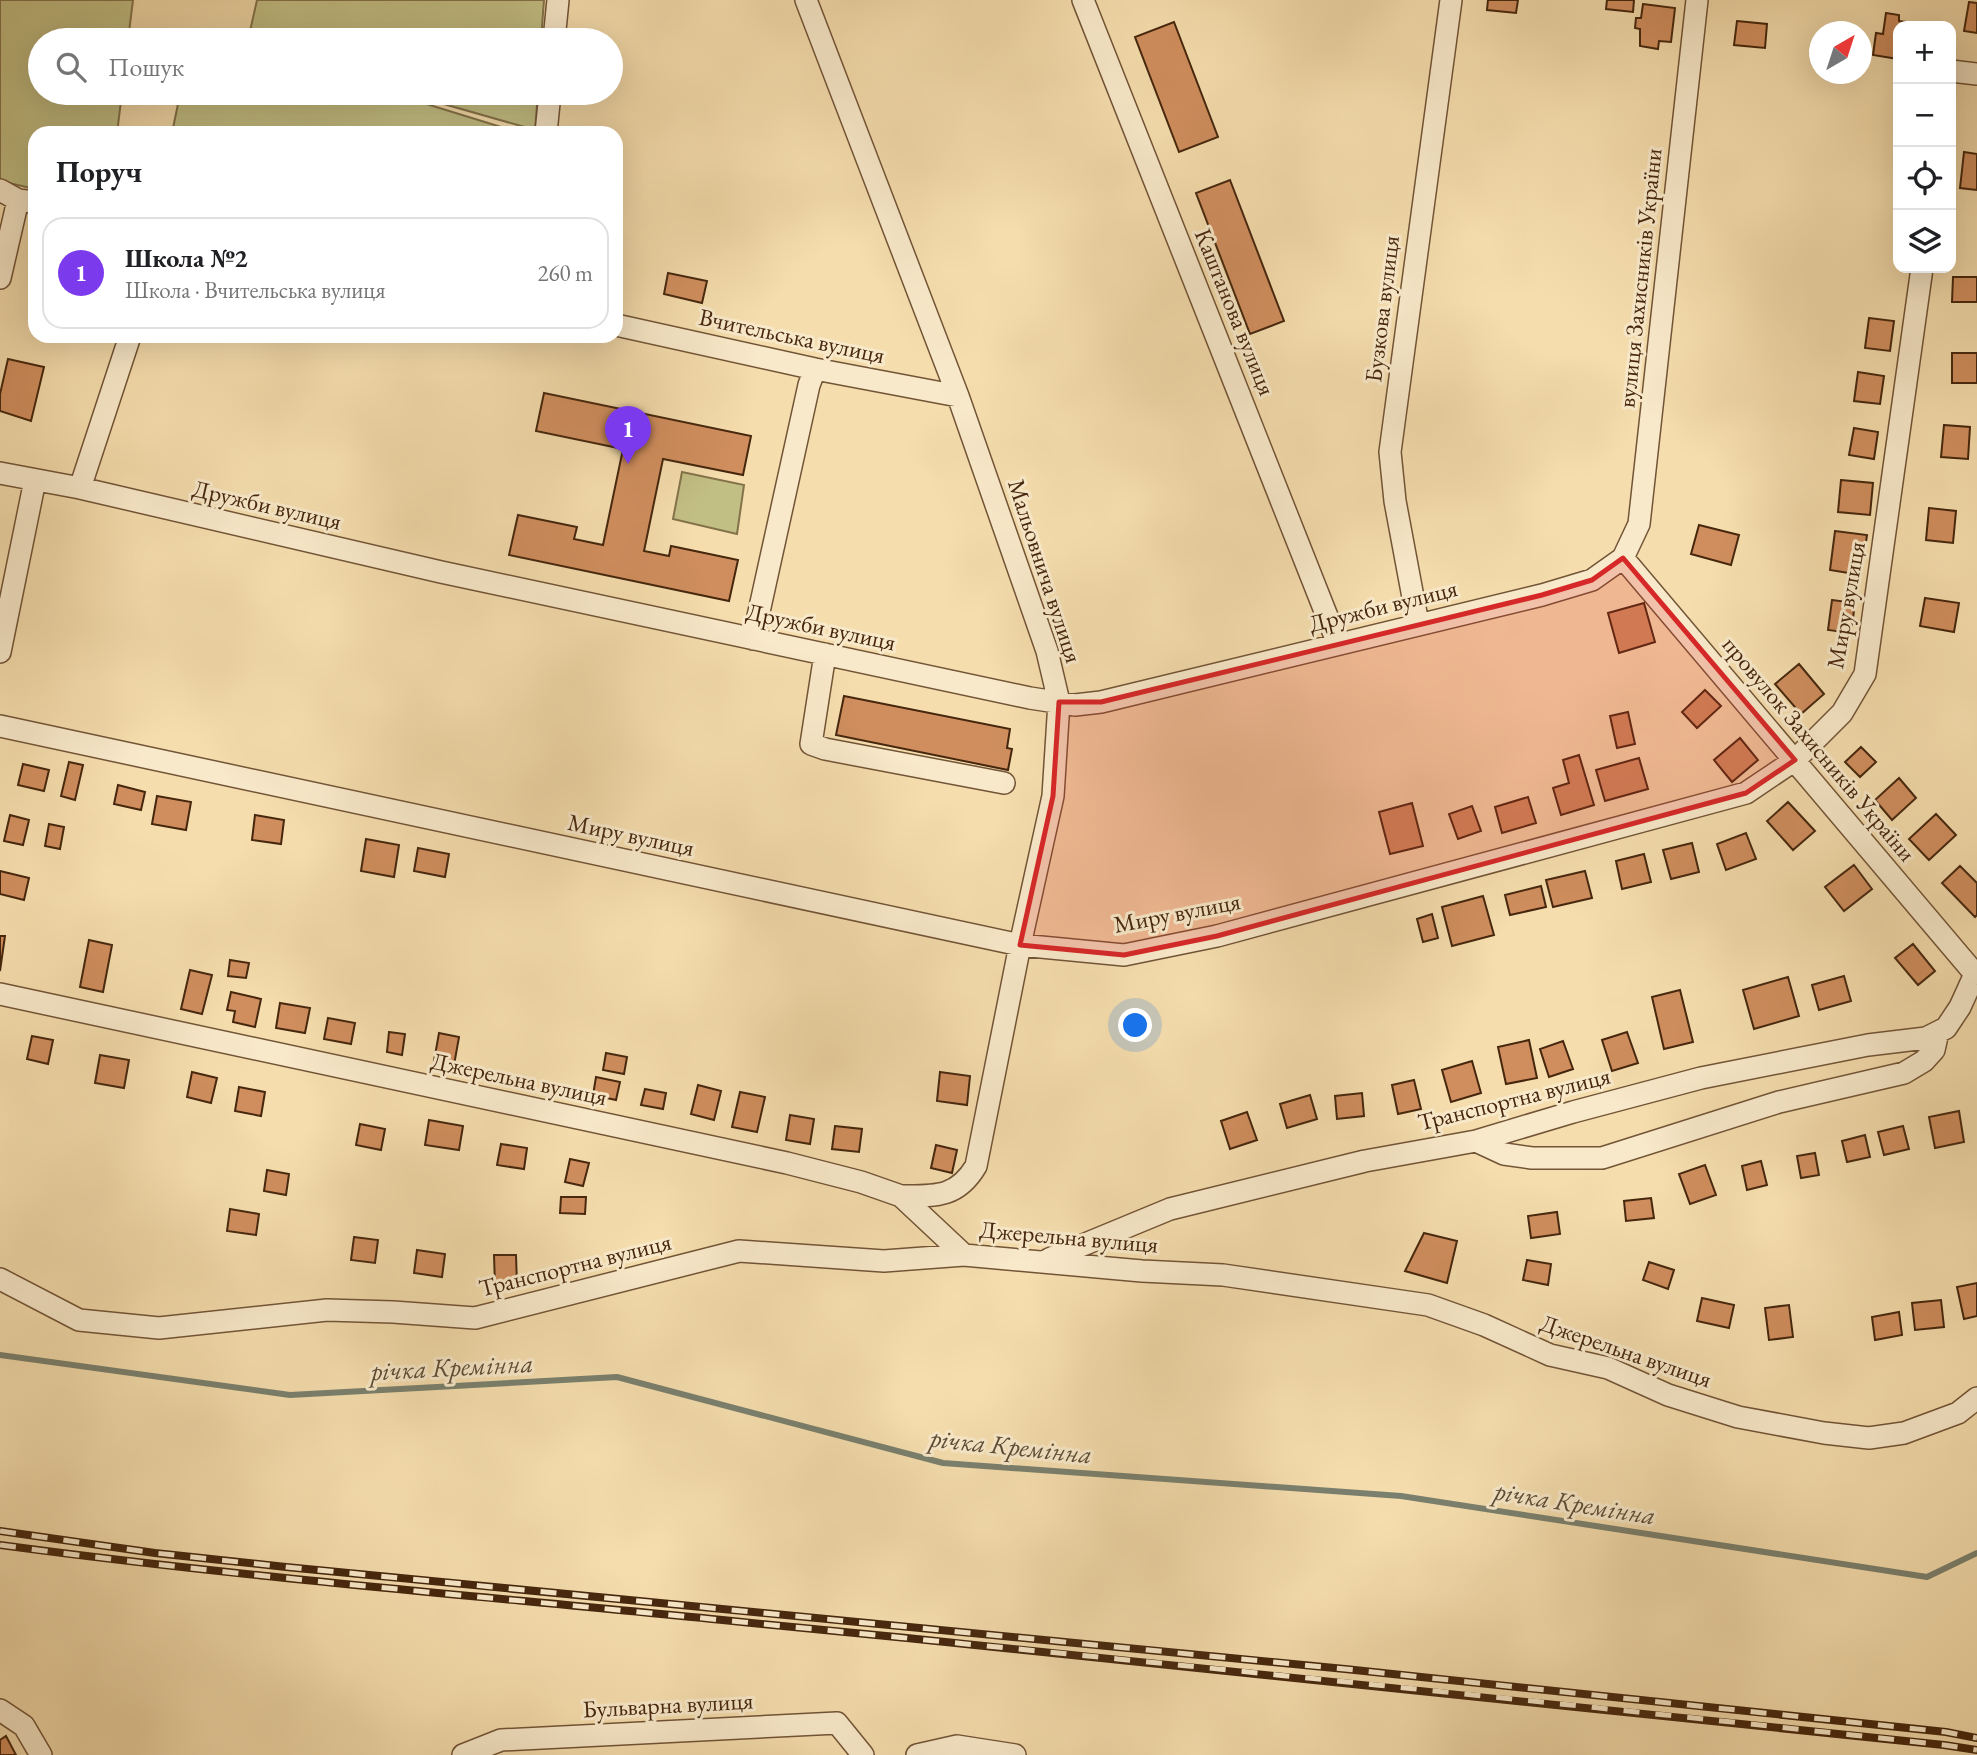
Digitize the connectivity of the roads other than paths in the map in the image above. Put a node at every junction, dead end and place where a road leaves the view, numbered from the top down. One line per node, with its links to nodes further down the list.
1 (558, 0): 6 (street)
2 (806, 0): 17 (street, Мальовнича вулиця)
3 (1083, 0): 24 (street, Каштанова вулиця)
4 (1451, 0): 22 (street, Бузкова вулиця)
5 (1697, 0): 21 (street, вулиця Захисників України)
6 (555, 28)
7 (1956, 72): 8 (street)
8 (1977, 74)
9 (549, 105): 10 (street)
10 (547, 126)
11 (18, 197): 13 (street)
12 (1921, 273): 29 (street, Миру вулиця)
13 (0, 278)
14 (623, 327): 16 (street, Вчительська вулиця)
15 (128, 343): 20 (street)
16 (815, 369): 17 (street, Вчительська вулиця); 23 (street)
17 (958, 396): 27 (street, Мальовнича вулиця)
18 (0, 472): 19 (street, Дружби вулиця)
19 (35, 481): 20 (street, Дружби вулиця); 25 (street)
20 (80, 488): 23 (street, Дружби вулиця)
21 (1623, 558): 22 (street, Дружби вулиця); 29 (street, провулок Захисників України)
22 (1418, 624): 24 (street, Дружби вулиця)
23 (753, 639): 26 (street, Дружби вулиця)
24 (1338, 644): 27 (street, Дружби вулиця)
25 (0, 652)
26 (825, 654): 27 (street, Дружби вулиця); 30 (street)
27 (1059, 702): 31 (street, Мальовнича вулиця)
28 (0, 726): 31 (street, Миру вулиця)
29 (1795, 761): 31 (street, Миру вулиця); 32 (street, провулок Захисників України)
30 (1004, 783)
31 (1020, 945): 36 (street, Мальовнича вулиця)
32 (1976, 974): 34 (street)
33 (0, 994): 36 (street, Джерельна вулиця)
34 (1938, 1032): 35 (street, Транспортна вулиця); 35 (street)
35 (1476, 1141): 38 (street, Транспортна вулиця)
36 (901, 1196): 37 (street, Джерельна вулиця)
37 (964, 1255): 38 (street, Джерельна вулиця); 39 (street, Транспортна вулиця)
38 (1041, 1262): 40 (street, Джерельна вулиця)
39 (0, 1279)
40 (1977, 1398)
41 (0, 1710): 43 (street)
42 (468, 1754): 44 (street, Бульварна вулиця)
43 (41, 1755)
44 (863, 1755)
45 (917, 1755): 46 (street)
46 (1015, 1755)

